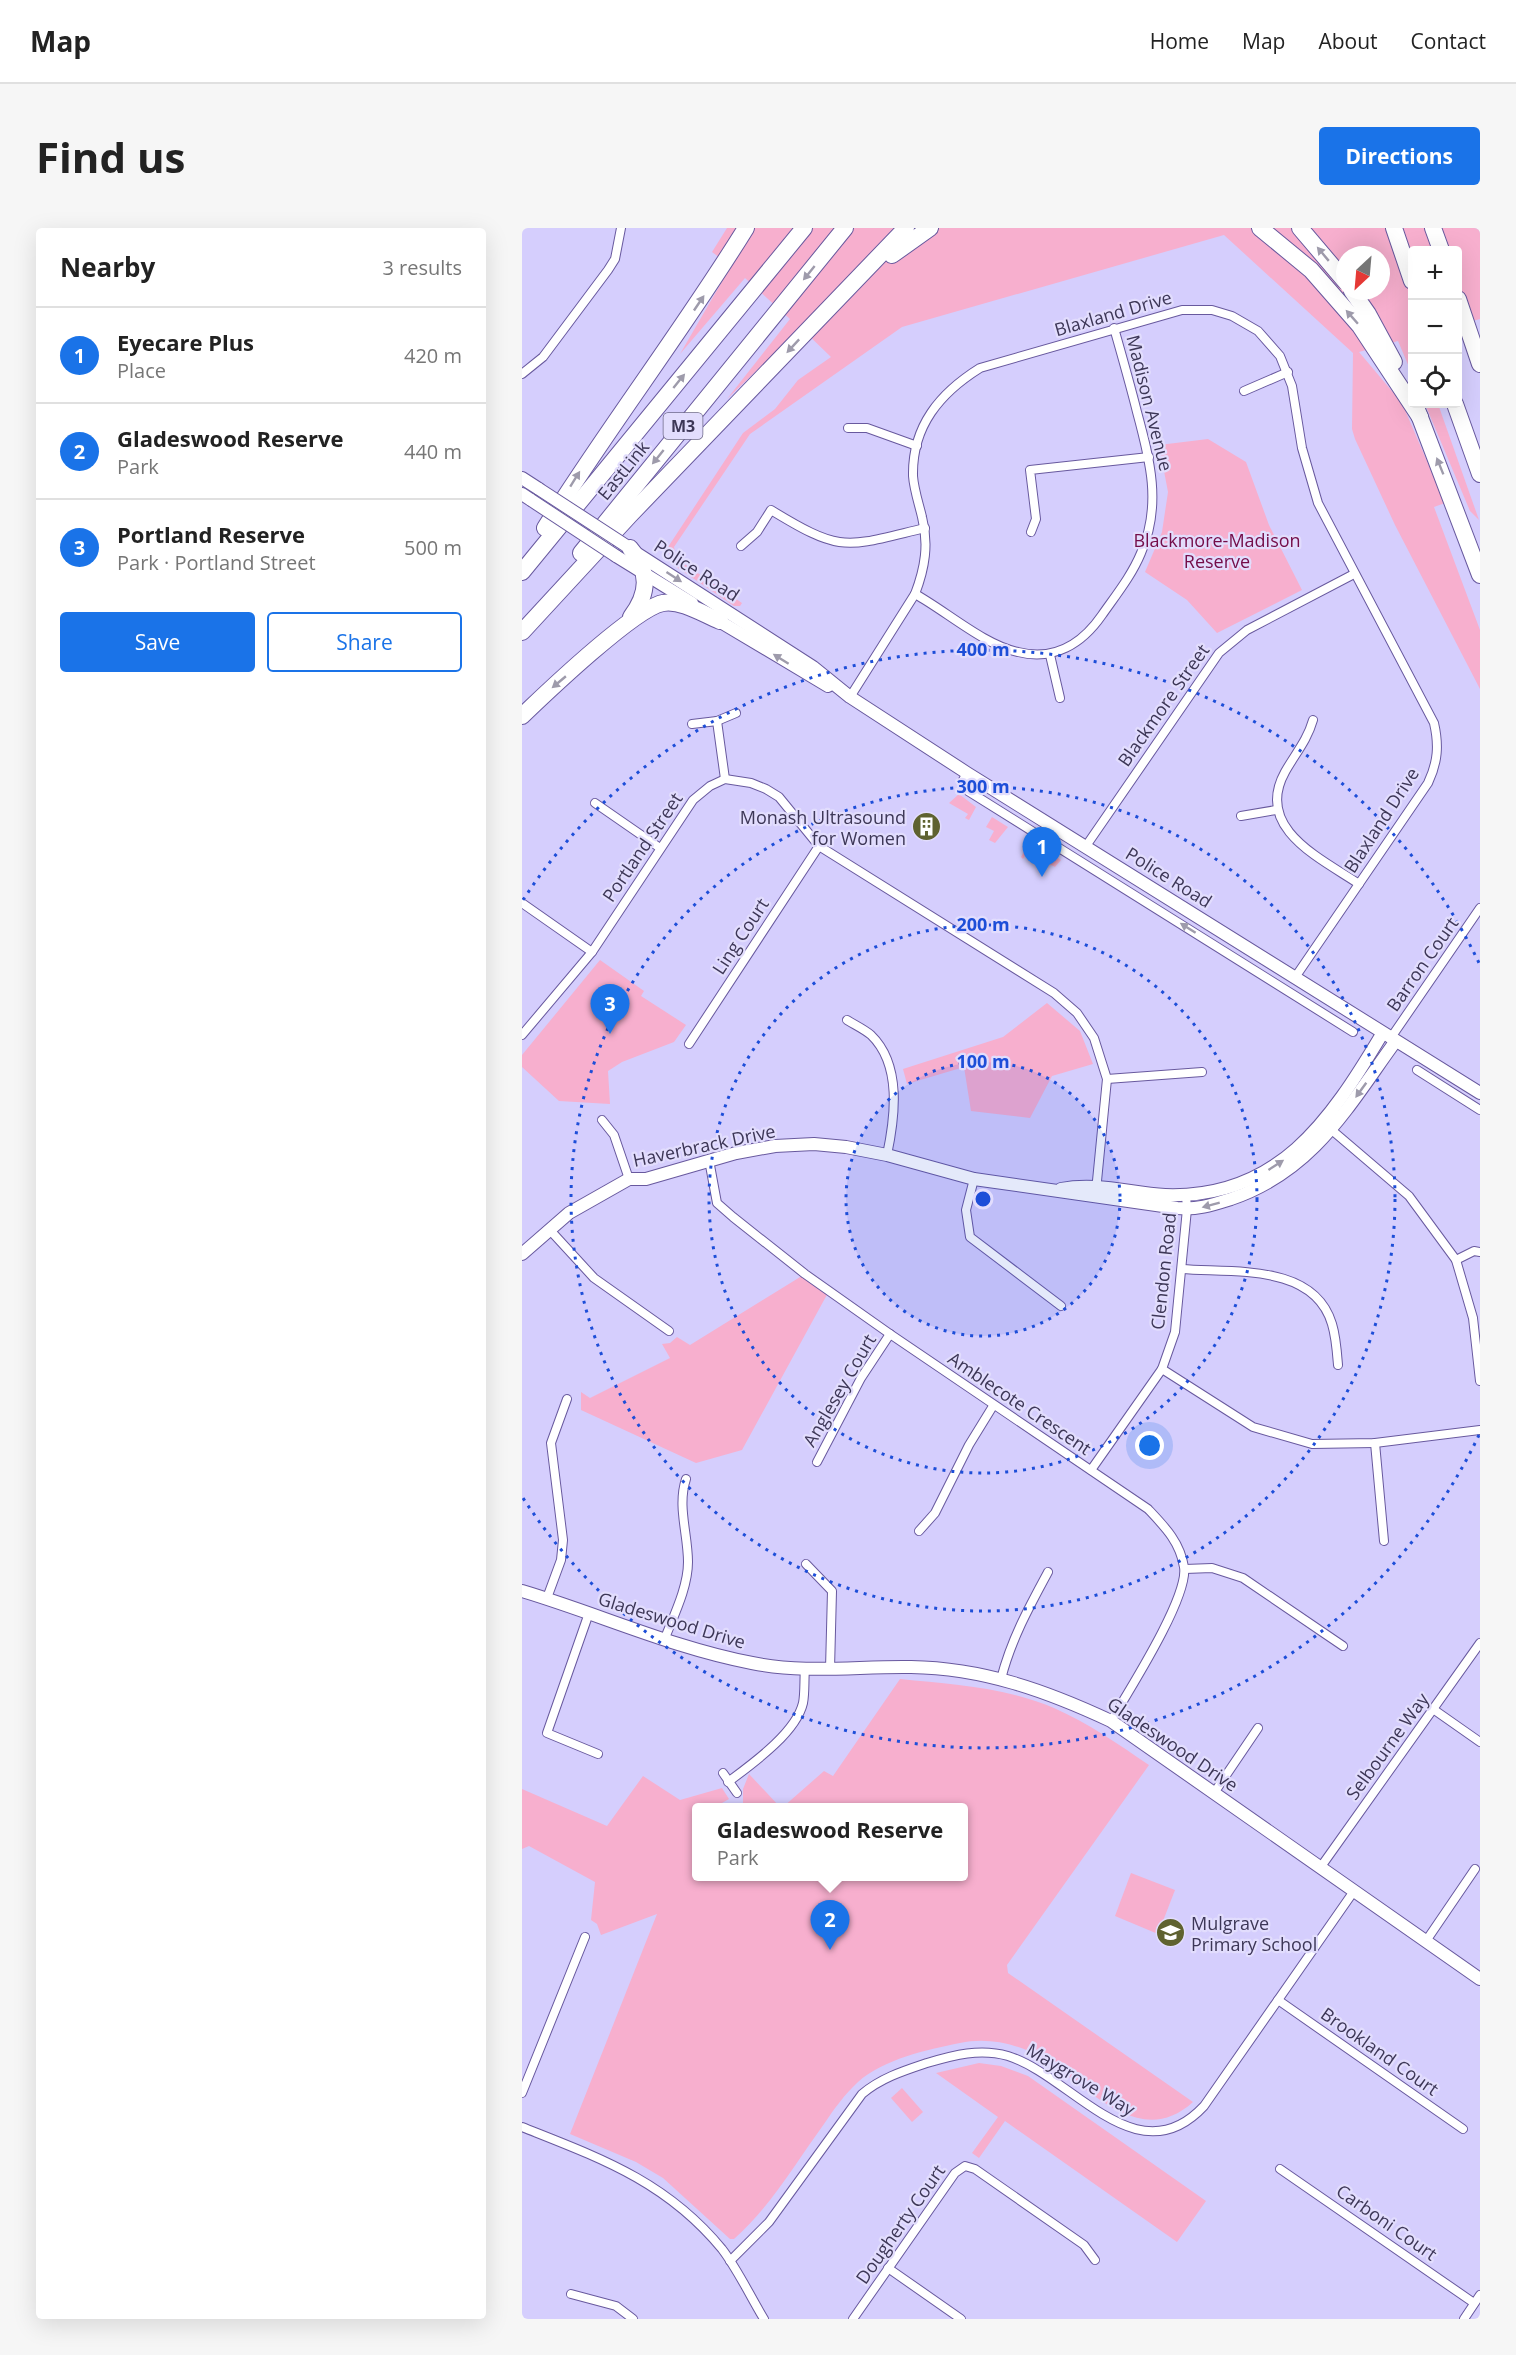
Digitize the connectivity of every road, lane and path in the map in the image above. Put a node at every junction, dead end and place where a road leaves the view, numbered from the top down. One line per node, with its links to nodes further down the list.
1 (621, 228): 20 (street)
2 (747, 228): 38 (highway, one-way to 2)
3 (804, 228): 39 (highway, EastLink / M3, one-way to 3)
4 (845, 228): 46 (highway, EastLink / M3, one-way to 46)
5 (906, 228): 16 (highway)
6 (930, 228): 16 (highway)
7 (1260, 228): 23 (highway, one-way to 7)
8 (1300, 228): 13 (highway, one-way to 8)
9 (1394, 228): 12 (highway)
10 (1433, 228): 11 (highway)
11 (1440, 246)
12 (1408, 267)
13 (1336, 270)
14 (1358, 300): 21 (highway)
15 (1458, 300): 18 (highway)
16 (827, 309): 47 (highway, one-way to 47)
17 (1114, 328): 19 (street, Blaxland Drive); 27 (street, Blaxland Drive); 29 (street, Madison Avenue)
18 (1480, 364)
19 (1288, 372): 22 (street); 41 (street, Blaxland Drive)
20 (522, 374)
21 (1408, 390)
22 (1244, 391)
23 (1408, 395)
24 (1416, 408): 42 (highway, one-way to 24)
25 (1456, 408): 28 (highway)
26 (848, 428): 27 (street)
27 (917, 446): 34 (street, Blaxland Drive)
28 (1471, 450): 30 (highway); 32 (highway)
29 (1149, 457): 35 (street); 48 (street, Madison Avenue)
30 (1480, 474)
31 (522, 478): 37 (street, Police Road, bridge)
32 (1480, 481)
33 (527, 497): 37 (street, Police Road, bridge)
34 (925, 528): 36 (street); 43 (street, Blaxland Drive)
35 (1031, 532)
36 (741, 546)
37 (624, 550): 40 (highway); 49 (street, Police Road, one-way to 49)
38 (522, 565)
39 (522, 572)
40 (644, 574): 44 (street, Police Road); 45 (highway)
41 (1354, 574): 64 (street, Blackmore Street); 66 (street, Blaxland Drive)
42 (1480, 575)
43 (915, 594): 48 (street); 49 (street, Blaxland Drive)
44 (720, 621): 45 (highway); 49 (street, Police Road, one-way to 44)
45 (626, 624): 52 (highway, one-way to 52)
46 (522, 626)
47 (522, 632)
48 (1050, 655): 50 (street)
49 (850, 697): 56 (street, Police Road)
50 (1060, 698)
51 (736, 713): 54 (street)
52 (522, 716)
53 (1312, 720): 59 (street)
54 (717, 721): 55 (street); 57 (street)
55 (692, 724)
56 (967, 773): 60 (street, Police Road); 62 (street)
57 (725, 779): 63 (street); 65 (street, Portland Street)
58 (595, 803): 65 (street)
59 (1275, 810): 61 (street); 66 (street)
60 (1034, 813): 62 (street); 64 (street, Police Road)
61 (1241, 816)
62 (1017, 822): 71 (street, one-way to 62)
63 (819, 846): 77 (street, Ling Court); 80 (street)
64 (1086, 846): 69 (street, Police Road)
65 (660, 848): 70 (street, Portland Street)
66 (1359, 884): 72 (street, Blaxland Drive)
67 (522, 903): 70 (street)
68 (1480, 908): 76 (street, Barron Court)
69 (1246, 945): 71 (street); 72 (street, Police Road)
70 (592, 952): 75 (street, Portland Street)
71 (1237, 959): 74 (street)
72 (1296, 976): 76 (street, Police Road)
73 (847, 1020): 86 (street)
74 (1353, 1032)
75 (522, 1035)
76 (1389, 1038): 81 (street, Police Road); 85 (street, Haverbrack Drive)
77 (689, 1044)
78 (1417, 1070): 82 (street)
79 (1202, 1071): 80 (street)
80 (1107, 1079): 90 (street)
81 (1477, 1090): 82 (street)
82 (1462, 1099): 83 (street)
83 (1480, 1110)
84 (602, 1120): 88 (street)
85 (1327, 1126): 91 (street, Haverbrack Drive, one-way to 85); 92 (street, Haverbrack Drive, one-way to 92); 96 (street)
86 (887, 1155): 87 (street, Haverbrack Drive); 89 (street, Haverbrack Drive)
87 (709, 1160): 88 (street, Haverbrack Drive); 100 (street, Amblecote Crescent)
88 (629, 1179): 93 (street, Haverbrack Drive)
89 (974, 1179): 90 (street, Haverbrack Drive); 98 (street)
90 (1095, 1192): 91 (street, Haverbrack Drive); 92 (street, Haverbrack Drive)
91 (1186, 1195): 92 (street, Clendon Road)
92 (1187, 1209): 97 (street, Clendon Road)
93 (549, 1229): 95 (street, Haverbrack Drive); 99 (street)
94 (1480, 1252): 96 (street)
95 (522, 1254)
96 (1456, 1260): 103 (street)
97 (1182, 1269): 101 (street); 102 (street, Clendon Road)
98 (1060, 1306)
99 (669, 1331)
100 (890, 1334): 105 (street, Amblecote Crescent); 108 (street, Anglesey Court)
101 (1338, 1365)
102 (1162, 1369): 107 (street); 109 (street, Clendon Road)
103 (1480, 1381)
104 (567, 1399): 117 (street)
105 (993, 1406): 109 (street, Amblecote Crescent); 111 (street)
106 (1480, 1431): 107 (street)
107 (1376, 1443): 112 (street)
108 (817, 1462)
109 (1091, 1470): 114 (street, Amblecote Crescent)
110 (686, 1479): 119 (street)
111 (919, 1531)
112 (1384, 1541)
113 (806, 1564): 123 (street)
114 (1185, 1569): 121 (street); 126 (street)
115 (1048, 1572): 124 (street)
116 (522, 1591): 117 (street, Gladeswood Drive)
117 (547, 1598): 118 (street, Gladeswood Drive)
118 (589, 1613): 119 (street, Gladeswood Drive); 129 (street)
119 (666, 1638): 122 (street, Gladeswood Drive)
120 (1480, 1643): 125 (street, Selbourne Way)
121 (1343, 1646)
122 (805, 1669): 123 (street, Gladeswood Drive); 131 (street)
123 (830, 1669): 124 (street, Gladeswood Drive)
124 (1001, 1679): 126 (street, Gladeswood Drive)
125 (1433, 1709): 128 (street); 134 (street, Selbourne Way)
126 (1112, 1721): 133 (street, Gladeswood Drive)
127 (1258, 1728): 133 (street)
128 (1480, 1742)
129 (598, 1754)
130 (723, 1773): 131 (street)
131 (728, 1782): 132 (street)
132 (737, 1793)
133 (1214, 1793): 134 (street, Gladeswood Drive)
134 (1320, 1868): 136 (street, Gladeswood Drive)
135 (1475, 1869): 138 (street)
136 (1354, 1891): 138 (street, Gladeswood Drive); 140 (street, Maygrove Way)
137 (585, 1937): 141 (street)
138 (1426, 1941): 139 (street, Gladeswood Drive)
139 (1480, 1979)
140 (1278, 2000): 143 (street, Brookland Court); 145 (street, Maygrove Way)
141 (522, 2093)
142 (522, 2127): 145 (street)
143 (1463, 2129)
144 (1280, 2169): 150 (street, Carboni Court)
145 (728, 2258): 152 (street)
146 (1095, 2260): 147 (street, Dougherty Court)
147 (888, 2268): 153 (street, Dougherty Court); 154 (street)
148 (571, 2294): 151 (street)
149 (1480, 2295): 150 (street)
150 (1474, 2303): 155 (street)
151 (633, 2319)
152 (764, 2319)
153 (853, 2319)
154 (961, 2319)
155 (1464, 2319)

